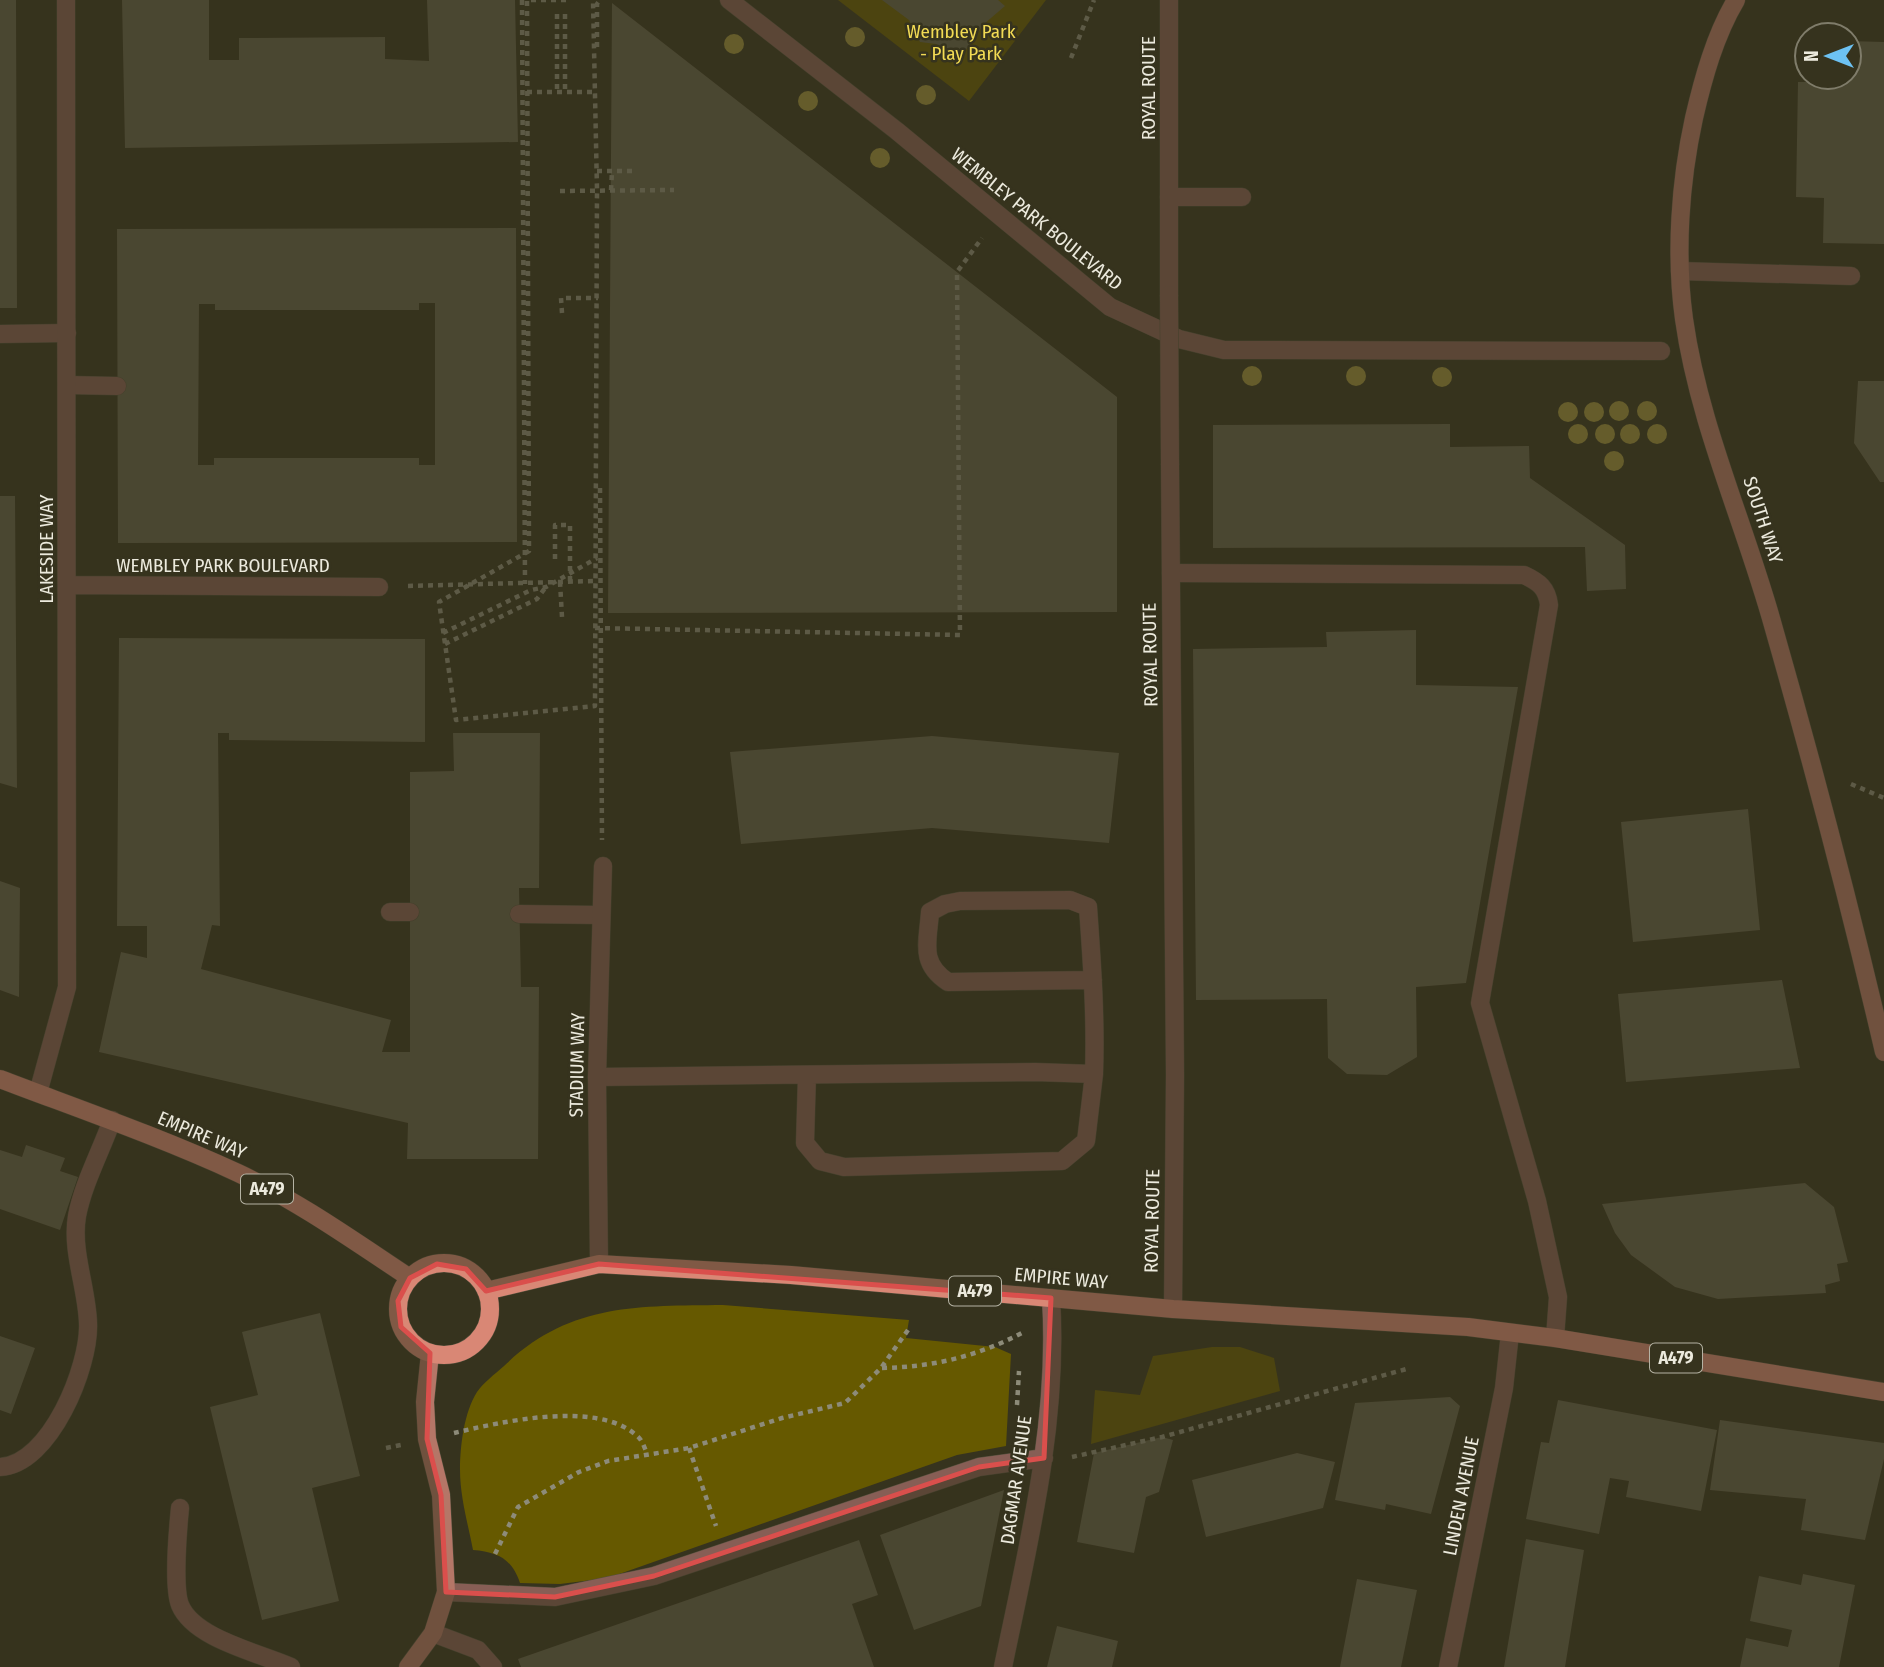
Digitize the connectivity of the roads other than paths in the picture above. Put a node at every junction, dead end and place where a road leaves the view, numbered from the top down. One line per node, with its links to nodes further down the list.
1 (66, 0): 9 (street, LAKESIDE WAY)
2 (729, 0): 11 (street, WEMBLEY PARK BOULEVARD)
3 (1169, 0): 5 (street, ROYAL ROUTE)
4 (1736, 0): 7 (main road, SOUTH WAY)
5 (1169, 197): 6 (street); 14 (street, ROYAL ROUTE, bridge)
6 (1242, 197)
7 (1680, 271): 8 (street); 23 (main road, SOUTH WAY)
8 (1851, 276)
9 (67, 333): 10 (street); 12 (street, LAKESIDE WAY)
10 (0, 334)
11 (1661, 351)
12 (67, 385): 13 (street); 15 (street, LAKESIDE WAY)
13 (117, 386)
14 (1171, 573): 34 (street, ROYAL ROUTE); 36 (street)
15 (67, 585): 16 (street, WEMBLEY PARK BOULEVARD); 28 (street, LAKESIDE WAY)
16 (379, 587)
17 (603, 866): 21 (street, STADIUM WAY)
18 (390, 912): 19 (street)
19 (410, 912)
20 (519, 914): 21 (street)
21 (601, 915): 26 (street, STADIUM WAY)
22 (1093, 980): 22 (street); 25 (street)
23 (1884, 1052)
24 (807, 1074): 25 (street); 25 (street); 26 (street)
25 (1094, 1074)
26 (597, 1077): 30 (street, STADIUM WAY)
27 (0, 1079): 28 (main road, EMPIRE WAY / A479)
28 (38, 1093): 29 (main road, EMPIRE WAY / A479)
29 (112, 1121): 31 (main road, EMPIRE WAY / A479); 40 (street)
30 (598, 1264): 32 (main road, EMPIRE WAY / A479); 33 (main road, EMPIRE WAY / A479)
31 (410, 1278): 32 (main road); 37 (main road)
32 (486, 1291): 37 (main road)
33 (1051, 1298): 34 (main road, EMPIRE WAY / A479); 39 (street, DAGMAR AVENUE)
34 (1173, 1309): 35 (main road, EMPIRE WAY / A479)
35 (1510, 1333): 36 (main road, A479); 48 (street, LINDEN AVENUE)
36 (1555, 1338): 38 (main road, A479)
37 (430, 1353): 42 (main road)
38 (1884, 1392)
39 (1044, 1458): 42 (street); 47 (street, DAGMAR AVENUE)
40 (0, 1467)
41 (180, 1507): 44 (street)
42 (446, 1592): 43 (main road)
43 (433, 1633): 45 (main road); 46 (street)
44 (291, 1667)
45 (408, 1667)
46 (493, 1667)
47 (1003, 1667)
48 (1448, 1667)

